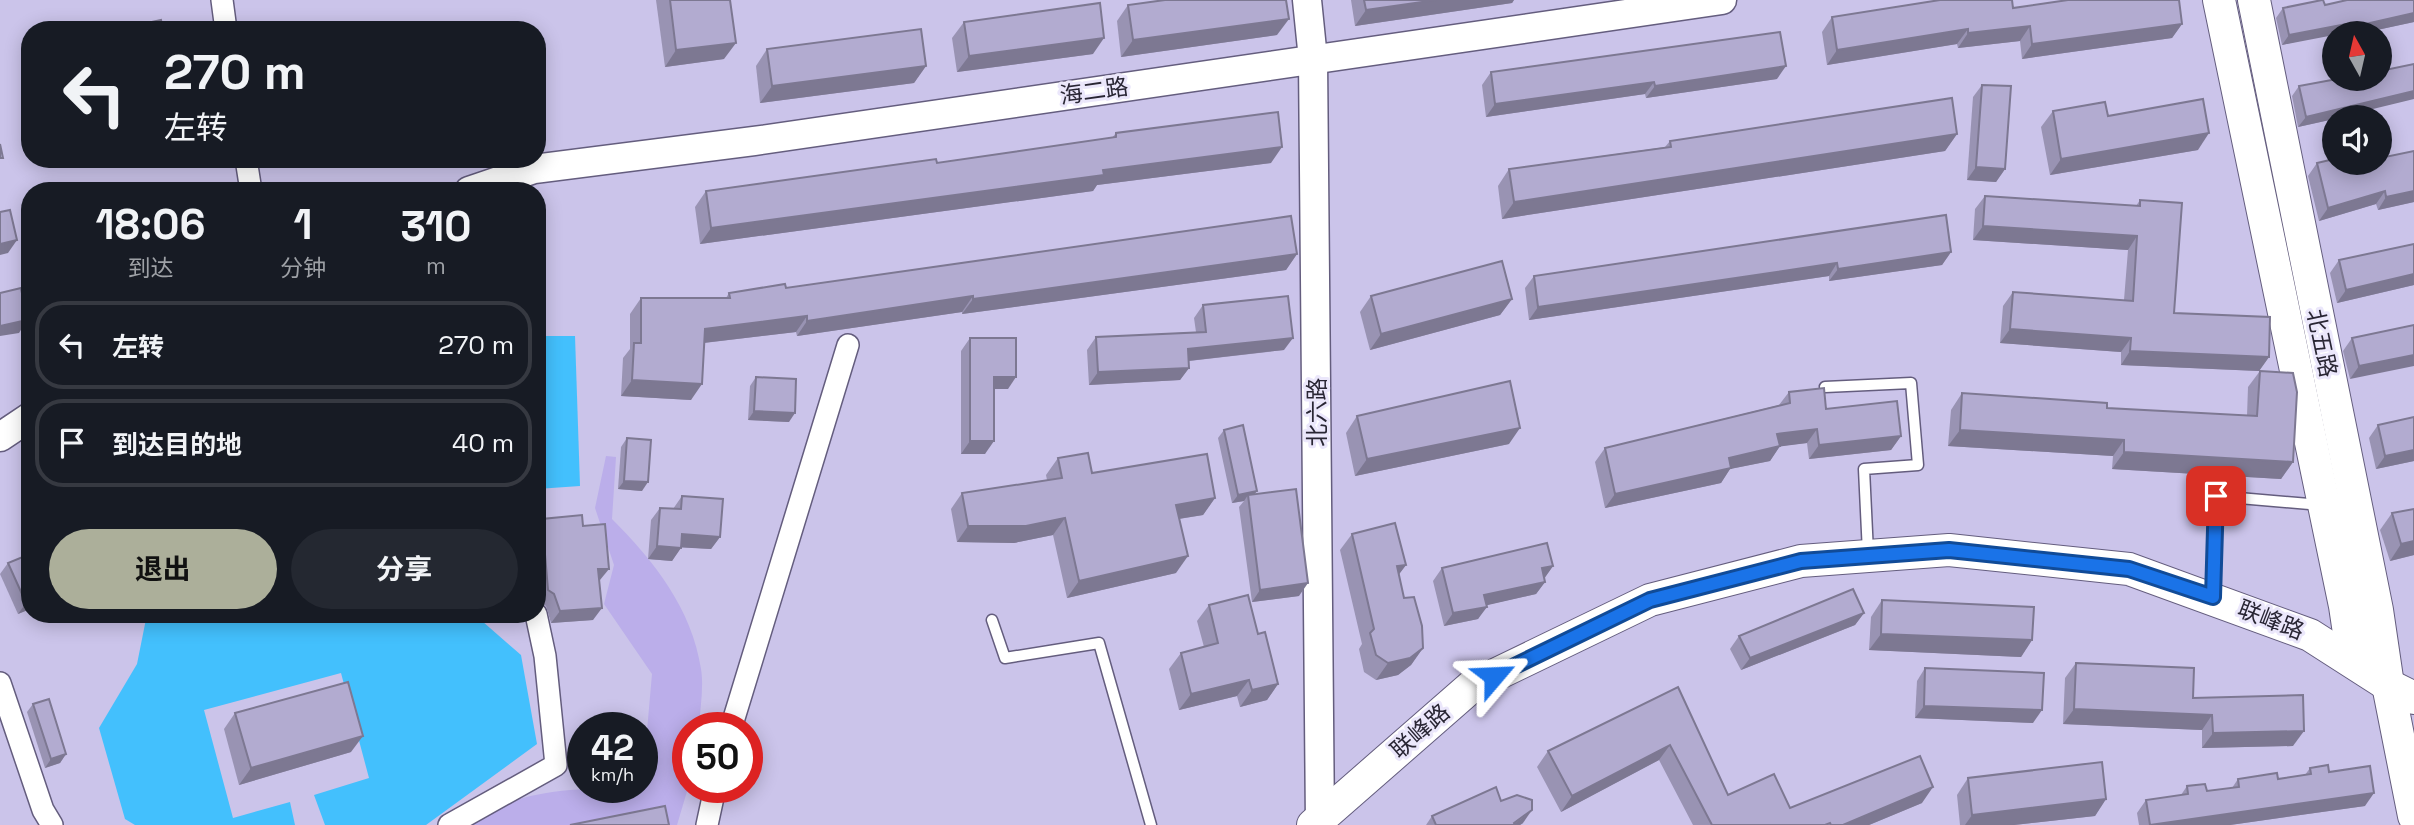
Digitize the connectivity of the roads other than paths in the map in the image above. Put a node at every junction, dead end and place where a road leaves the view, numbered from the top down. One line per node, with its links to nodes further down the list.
1 (222, 0): 6 (street)
2 (1307, 0): 7 (street, 北六路)
3 (1722, 0): 7 (street, 海二路)
4 (2219, 0): 15 (main road, 北五路)
5 (2254, 0): 22 (main road, 北五路)
6 (225, 21)
7 (1314, 59): 8 (street, 海二路); 27 (street, 北六路)
8 (546, 167)
9 (542, 168): 10 (street, 海二路)
10 (496, 182)
11 (848, 345): 23 (street)
12 (1825, 387): 16 (lane)
13 (21, 423): 14 (street)
14 (0, 437)
15 (2323, 506): 17 (lane); 20 (main road, 北五路)
16 (1868, 556): 17 (main road, 联峰路); 27 (main road, 联峰路)
17 (2213, 597): 20 (main road, 联峰路)
18 (992, 620): 30 (lane)
19 (538, 623): 28 (street)
20 (2353, 660): 22 (main road, 联峰路)
21 (0, 683): 26 (street)
22 (2401, 692): 25 (main road, 北五路)
23 (736, 712)
24 (712, 803): 29 (street)
25 (2414, 816)
26 (45, 820)
27 (1318, 823)
28 (449, 825)
29 (707, 825)
30 (1151, 825)

